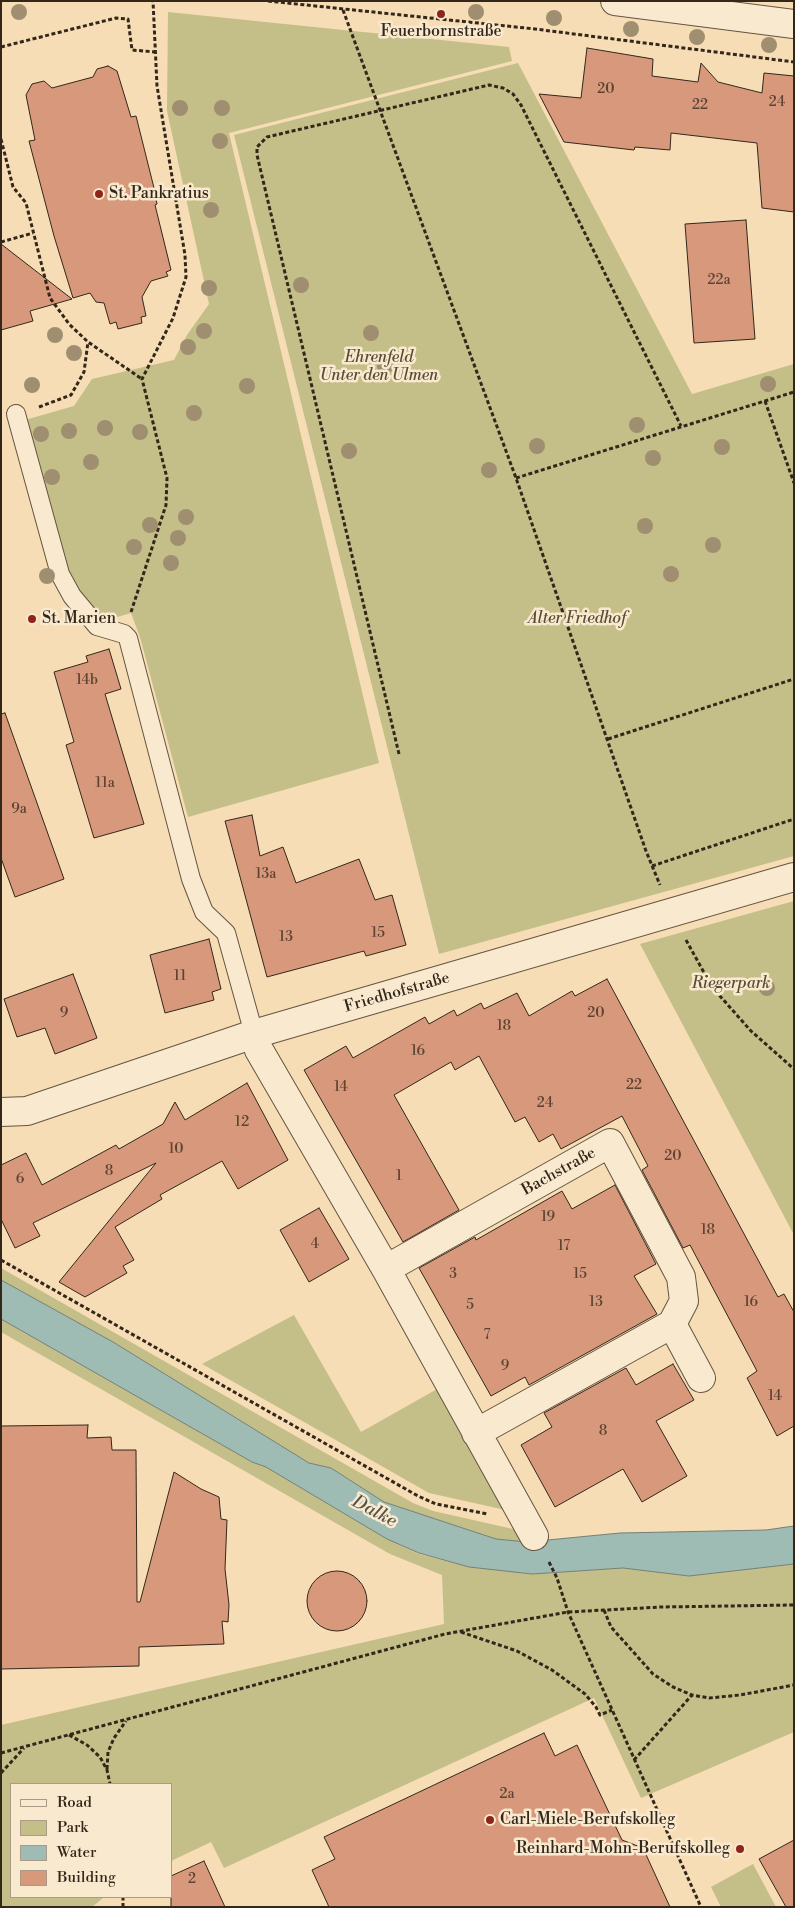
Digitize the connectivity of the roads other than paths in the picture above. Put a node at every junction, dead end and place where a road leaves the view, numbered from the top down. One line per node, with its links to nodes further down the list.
1 (615, 1): 2 (street)
2 (794, 24)
3 (16, 414): 5 (lane)
4 (794, 877): 5 (street, Friedhofstraße)
5 (254, 1034): 6 (street, Friedhofstraße); 7 (street)
6 (1, 1112)
7 (386, 1269): 8 (street, Bachstraße); 10 (street)
8 (672, 1324): 9 (street); 10 (street)
9 (701, 1378)
10 (476, 1433): 11 (street)
11 (528, 1525)

